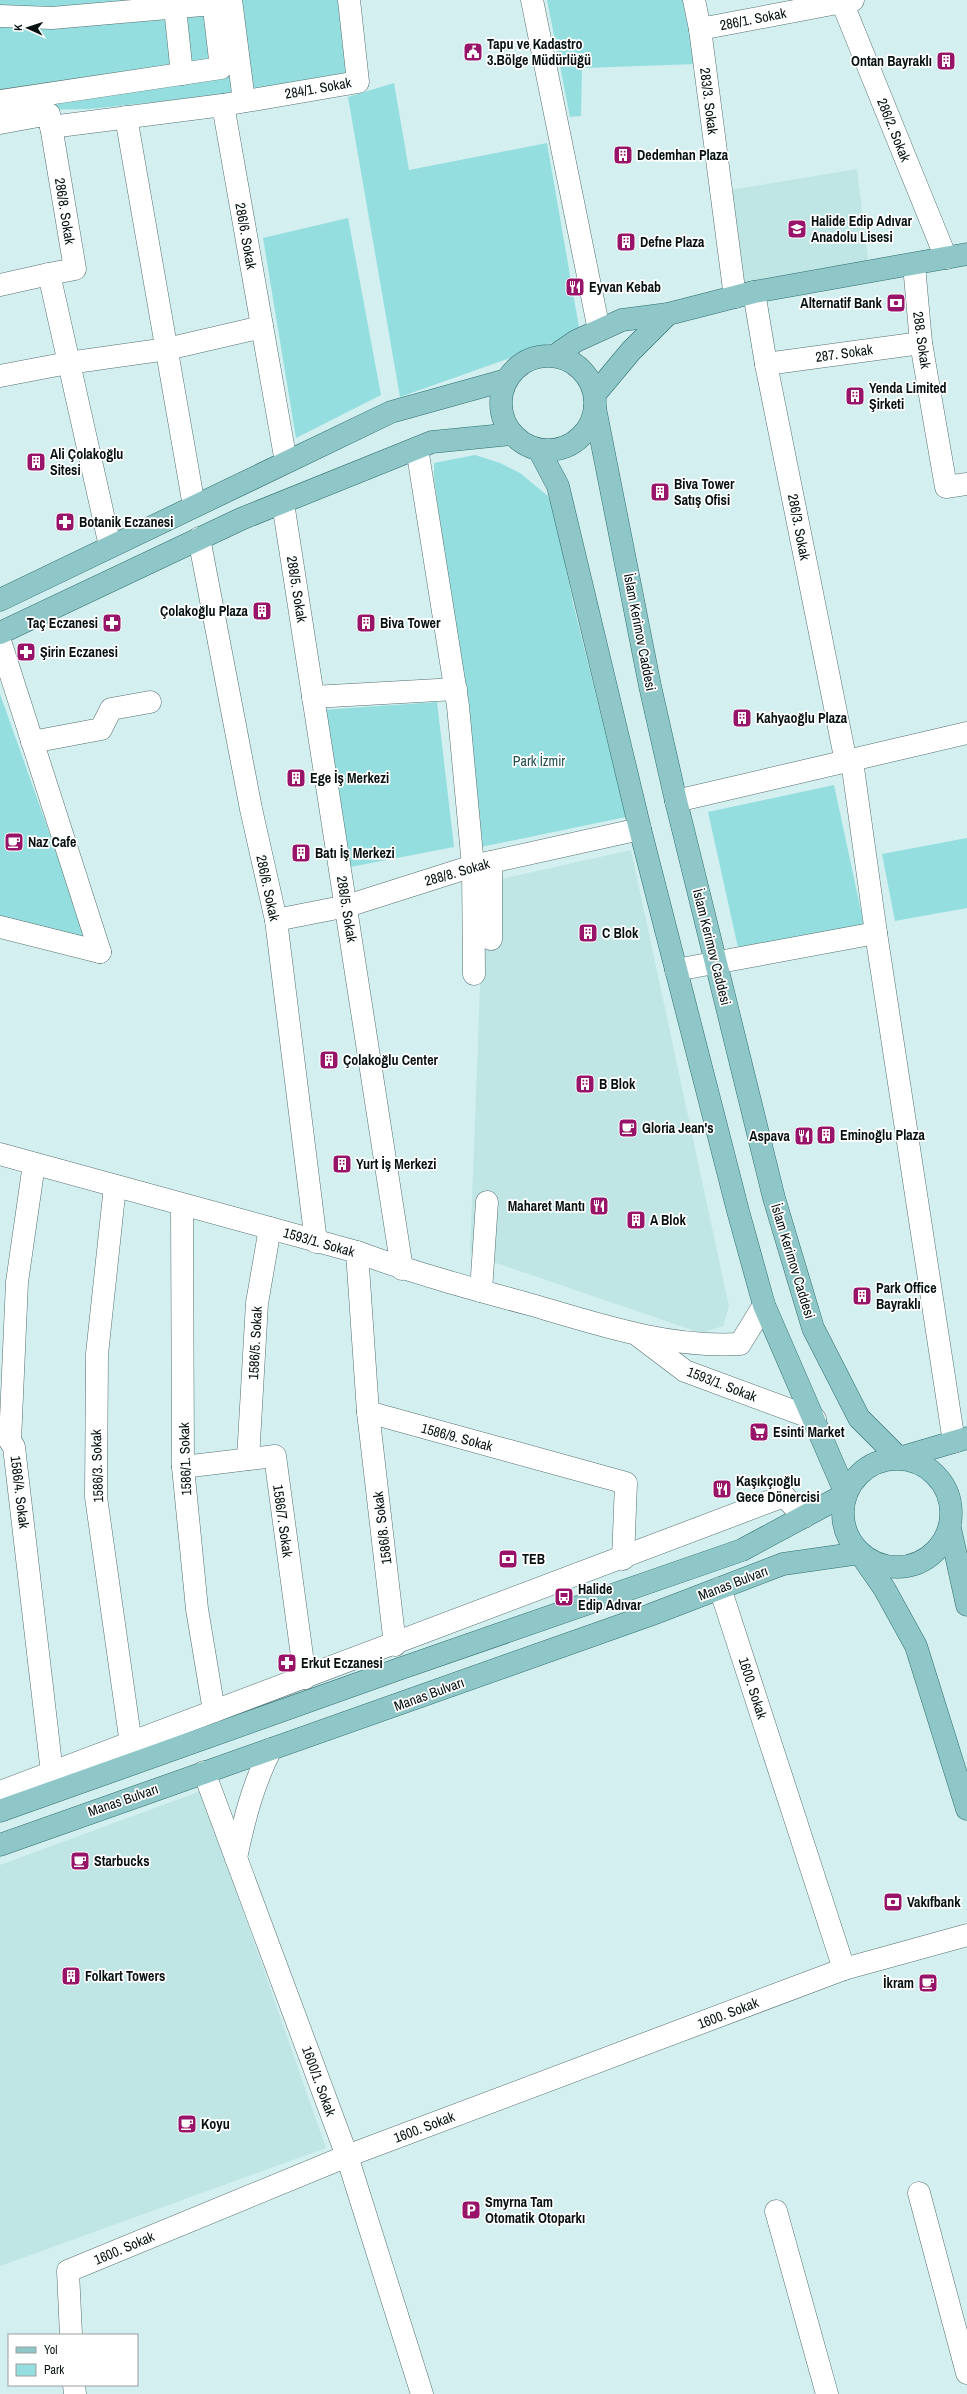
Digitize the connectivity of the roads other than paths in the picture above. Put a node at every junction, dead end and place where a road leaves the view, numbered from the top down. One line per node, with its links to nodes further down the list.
1 (349, 0): 11 (street, 284/1. Sokak)
2 (532, 0): 23 (street)
3 (694, 0): 8 (street, 283/3. Sokak)
4 (219, 1): 6 (street); 9 (street); 11 (street)
5 (848, 1): 8 (street, 286/1. Sokak); 16 (street, 286/2. Sokak)
6 (173, 4): 7 (street); 9 (street)
7 (0, 16)
8 (700, 30): 20 (street, 283/3. Sokak)
9 (182, 74): 10 (street)
10 (0, 101)
11 (244, 101): 12 (street, 284/1. Sokak)
12 (223, 105): 13 (street); 22 (street, 286/6. Sokak)
13 (126, 117): 15 (street); 25 (street)
14 (0, 123): 15 (street)
15 (52, 127): 18 (street, 286/8. Sokak)
16 (957, 256): 17 (main road)
17 (914, 265): 20 (main road); 24 (street, 288. Sokak)
18 (49, 274): 19 (street); 27 (street)
19 (0, 285)
20 (744, 295): 21 (main road); 28 (street, 286/3. Sokak)
21 (668, 314): 23 (main road); 31 (main road)
22 (262, 326): 25 (street); 35 (street, 286/6. Sokak)
23 (599, 330): 26 (main road)
24 (921, 343): 28 (street, 287. Sokak); 36 (street, 288. Sokak)
25 (167, 349): 27 (street); 38 (street)
26 (554, 356): 30 (main road); 31 (main road)
27 (68, 363): 29 (street); 40 (street)
28 (766, 364): 49 (street, 286/3. Sokak)
29 (0, 376)
30 (506, 380): 32 (main road); 35 (main road)
31 (595, 401): 34 (main road); 50 (main road, İslam Kerimov Caddesi)
32 (512, 434): 33 (main road); 34 (main road)
33 (417, 448): 37 (main road); 44 (street)
34 (539, 450): 51 (main road)
35 (286, 462): 38 (main road)
36 (967, 484)
37 (283, 503): 39 (main road); 45 (street, 288/5. Sokak)
38 (194, 506): 39 (main road); 40 (main road)
39 (199, 538): 42 (main road); 54 (street, 286/6. Sokak)
40 (110, 546): 41 (main road)
41 (0, 600)
42 (0, 633)
43 (0, 641): 48 (street)
44 (456, 689): 45 (street); 52 (street)
45 (313, 697): 53 (street, 288/5. Sokak)
46 (150, 702): 48 (street)
47 (967, 733): 49 (street)
48 (32, 742): 55 (street)
49 (849, 761): 50 (street); 56 (street, 286/3. Sokak)
50 (676, 801): 58 (main road, İslam Kerimov Caddesi)
51 (640, 829): 52 (street, 288/8. Sokak); 59 (main road)
52 (482, 864): 53 (street, 288/8. Sokak); 57 (street); 60 (street)
53 (347, 906): 54 (street, 288/8. Sokak); 69 (street, 288/5. Sokak)
54 (276, 920): 67 (street, 286/6. Sokak)
55 (0, 927)
56 (876, 933): 58 (street); 75 (street, 286/3. Sokak)
57 (491, 939)
58 (716, 962): 59 (street); 76 (main road, İslam Kerimov Caddesi)
59 (676, 970): 71 (main road)
60 (474, 974)
61 (0, 1154): 62 (street, 1593/1. Sokak)
62 (34, 1164): 63 (street, 1593/1. Sokak); 93 (street, 1586/4. Sokak)
63 (116, 1186): 65 (street, 1593/1. Sokak); 90 (street, 1586/3. Sokak)
64 (487, 1202): 70 (street)
65 (182, 1206): 66 (street, 1593/1. Sokak); 78 (street, 1586/1. Sokak)
66 (270, 1228): 67 (street, 1593/1. Sokak); 77 (street, 1586/5. Sokak)
67 (316, 1242): 68 (street, 1593/1. Sokak)
68 (357, 1252): 69 (street, 1593/1. Sokak); 73 (street)
69 (402, 1269): 70 (street, 1593/1. Sokak)
70 (481, 1291): 72 (street, 1593/1. Sokak)
71 (764, 1305): 72 (street, 1593/1. Sokak); 74 (main road)
72 (637, 1335): 74 (street, 1593/1. Sokak)
73 (368, 1412): 84 (street, 1586/9. Sokak); 87 (street, 1586/8. Sokak)
74 (815, 1419): 79 (main road)
75 (961, 1440): 76 (main road)
76 (899, 1458): 79 (main road); 82 (main road)
77 (248, 1459): 78 (street, 1586/7. Sokak); 88 (street, 1586/7. Sokak)
78 (183, 1467): 89 (street, 1586/1. Sokak)
79 (846, 1494): 81 (main road, Manas Bulvarı); 83 (main road)
80 (967, 1502): 82 (main road)
81 (804, 1517): 84 (street); 96 (main road, Manas Bulvarı)
82 (950, 1528): 83 (main road); 86 (main road)
83 (860, 1553): 85 (main road, Manas Bulvarı); 95 (main road)
84 (623, 1559): 87 (street)
85 (720, 1588): 91 (main road, Manas Bulvarı); 100 (street, 1600. Sokak)
86 (967, 1605)
87 (396, 1645): 88 (street)
88 (305, 1678): 89 (street)
89 (214, 1711): 90 (street)
90 (131, 1744): 93 (street)
91 (271, 1749): 92 (main road, Manas Bulvarı); 98 (street)
92 (204, 1772): 97 (main road, Manas Bulvarı); 98 (street, 1600/1. Sokak)
93 (52, 1773): 94 (street)
94 (0, 1792)
95 (967, 1809)
96 (0, 1811)
97 (0, 1845)
98 (236, 1858): 101 (street, 1600/1. Sokak)
99 (967, 1935): 100 (street, 1600. Sokak)
100 (844, 1970): 101 (street, 1600. Sokak)
101 (347, 2156): 104 (street, 1600. Sokak); 106 (street, 1600/1. Sokak)
102 (919, 2193): 105 (street)
103 (776, 2211): 107 (street)
104 (71, 2334)
105 (967, 2373)
106 (422, 2394)
107 (828, 2394)

